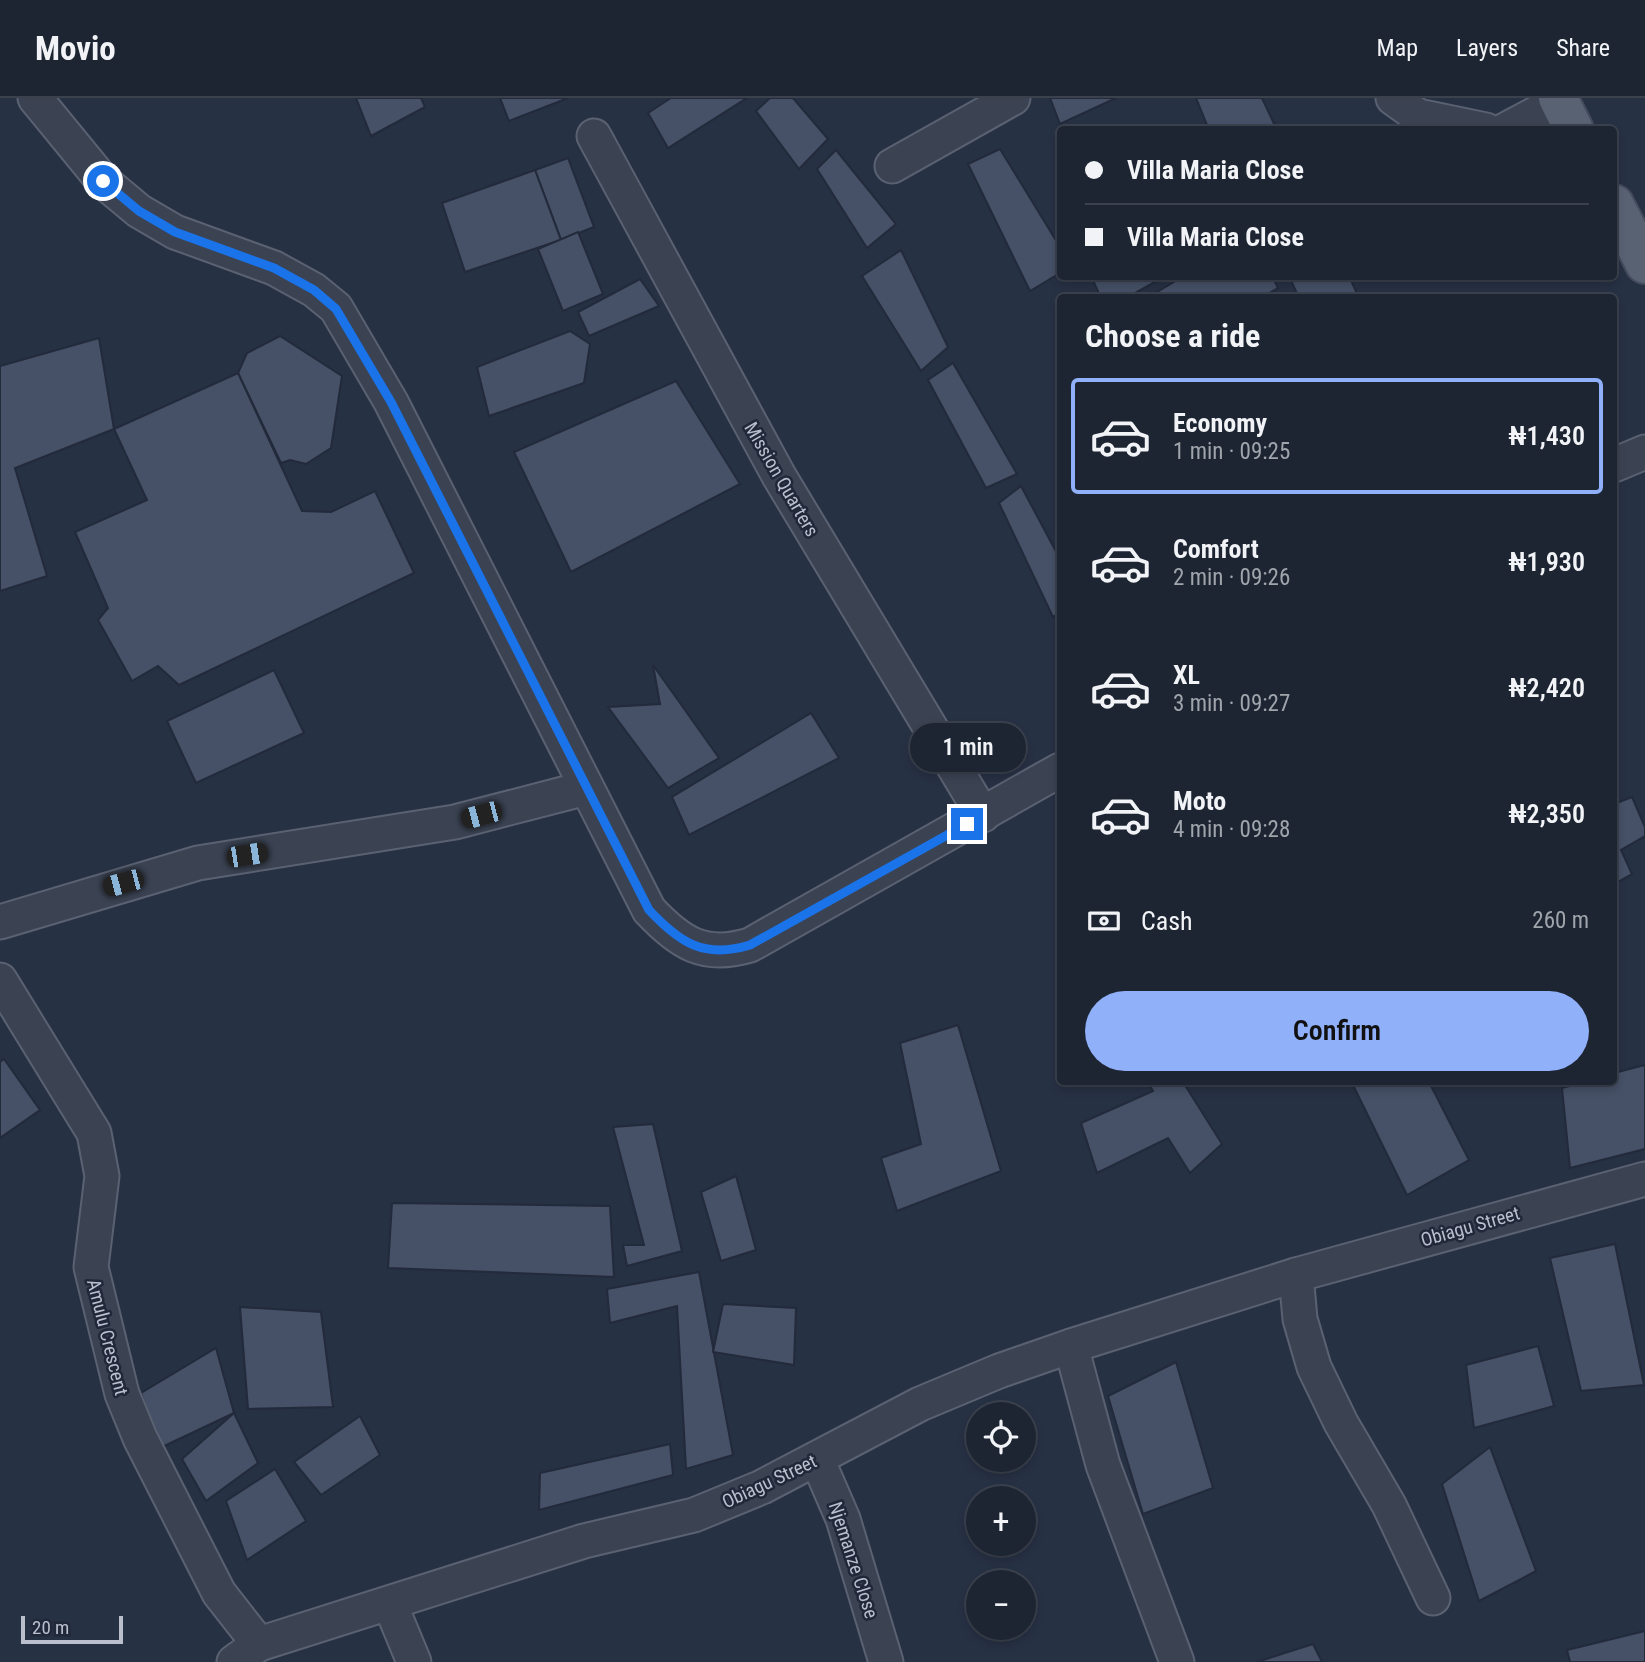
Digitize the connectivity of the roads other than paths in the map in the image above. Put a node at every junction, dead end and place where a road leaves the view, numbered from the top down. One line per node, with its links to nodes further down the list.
1 (36, 98): 14 (street)
2 (1013, 98): 8 (street)
3 (1393, 98): 5 (street)
4 (1564, 110): 6 (street)
5 (1467, 126)
6 (1517, 126)
7 (594, 136): 15 (street, Mission Quarters)
8 (892, 166)
9 (1617, 210): 10 (main road)
10 (1645, 264)
11 (1645, 452): 12 (street)
12 (1617, 464)
13 (1057, 772): 15 (street)
14 (586, 788): 15 (street); 16 (street)
15 (983, 815)
16 (0, 922)
17 (0, 979): 24 (street, Amulu Crescent)
18 (1645, 1179): 19 (street, Obiagu Street)
19 (1296, 1275): 20 (street, Obiagu Street); 22 (street)
20 (1071, 1346): 21 (street, Obiagu Street); 27 (street)
21 (817, 1459): 23 (street, Obiagu Street); 26 (street, Njemanze Close)
22 (1433, 1598)
23 (390, 1604): 24 (street, Obiagu Street); 25 (street)
24 (247, 1653)
25 (414, 1662)
26 (886, 1662)
27 (1177, 1662)

